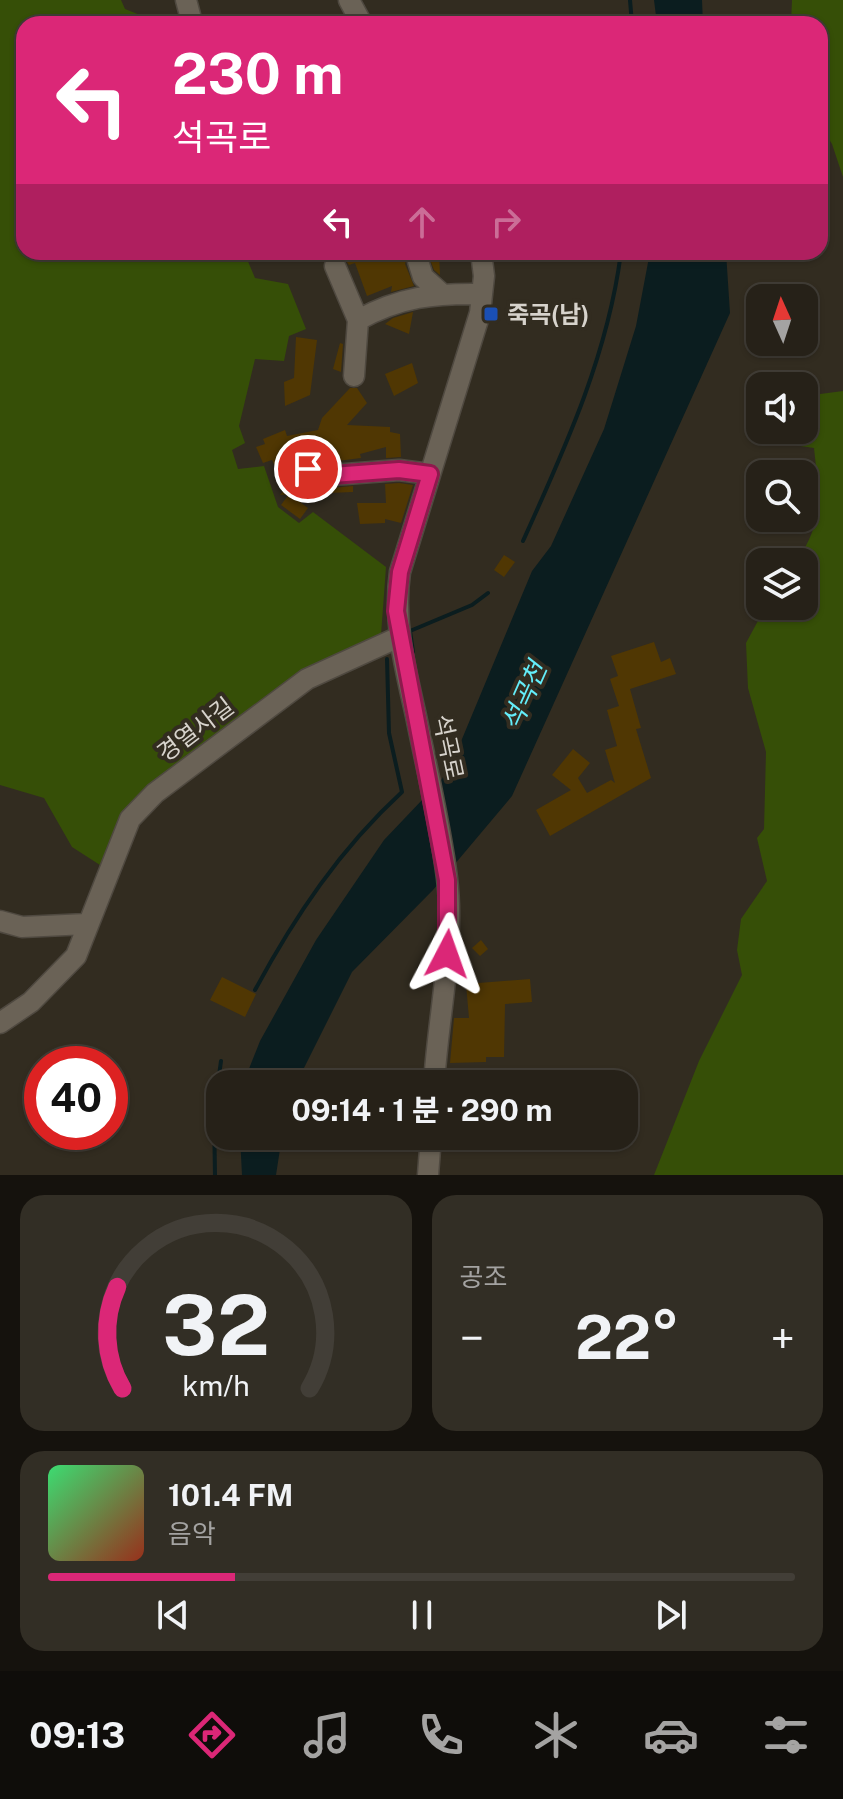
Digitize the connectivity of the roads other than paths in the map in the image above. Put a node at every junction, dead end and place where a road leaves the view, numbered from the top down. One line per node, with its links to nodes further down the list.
1 (481, 260): 5 (street, 석곡로)
2 (418, 261): 4 (street)
3 (335, 266): 6 (street)
4 (442, 294): 5 (street); 6 (street)
5 (482, 294): 9 (street, 석곡로)
6 (358, 320): 7 (street)
7 (354, 376)
8 (297, 454): 9 (street)
9 (430, 474): 10 (street, 석곡로)
10 (399, 637): 12 (street, 경열사길); 14 (street, 석곡로)
11 (0, 921): 12 (street)
12 (87, 924): 13 (street, 경열사길)
13 (0, 1023)
14 (435, 1070)
15 (430, 1150): 16 (street)
16 (428, 1175)

